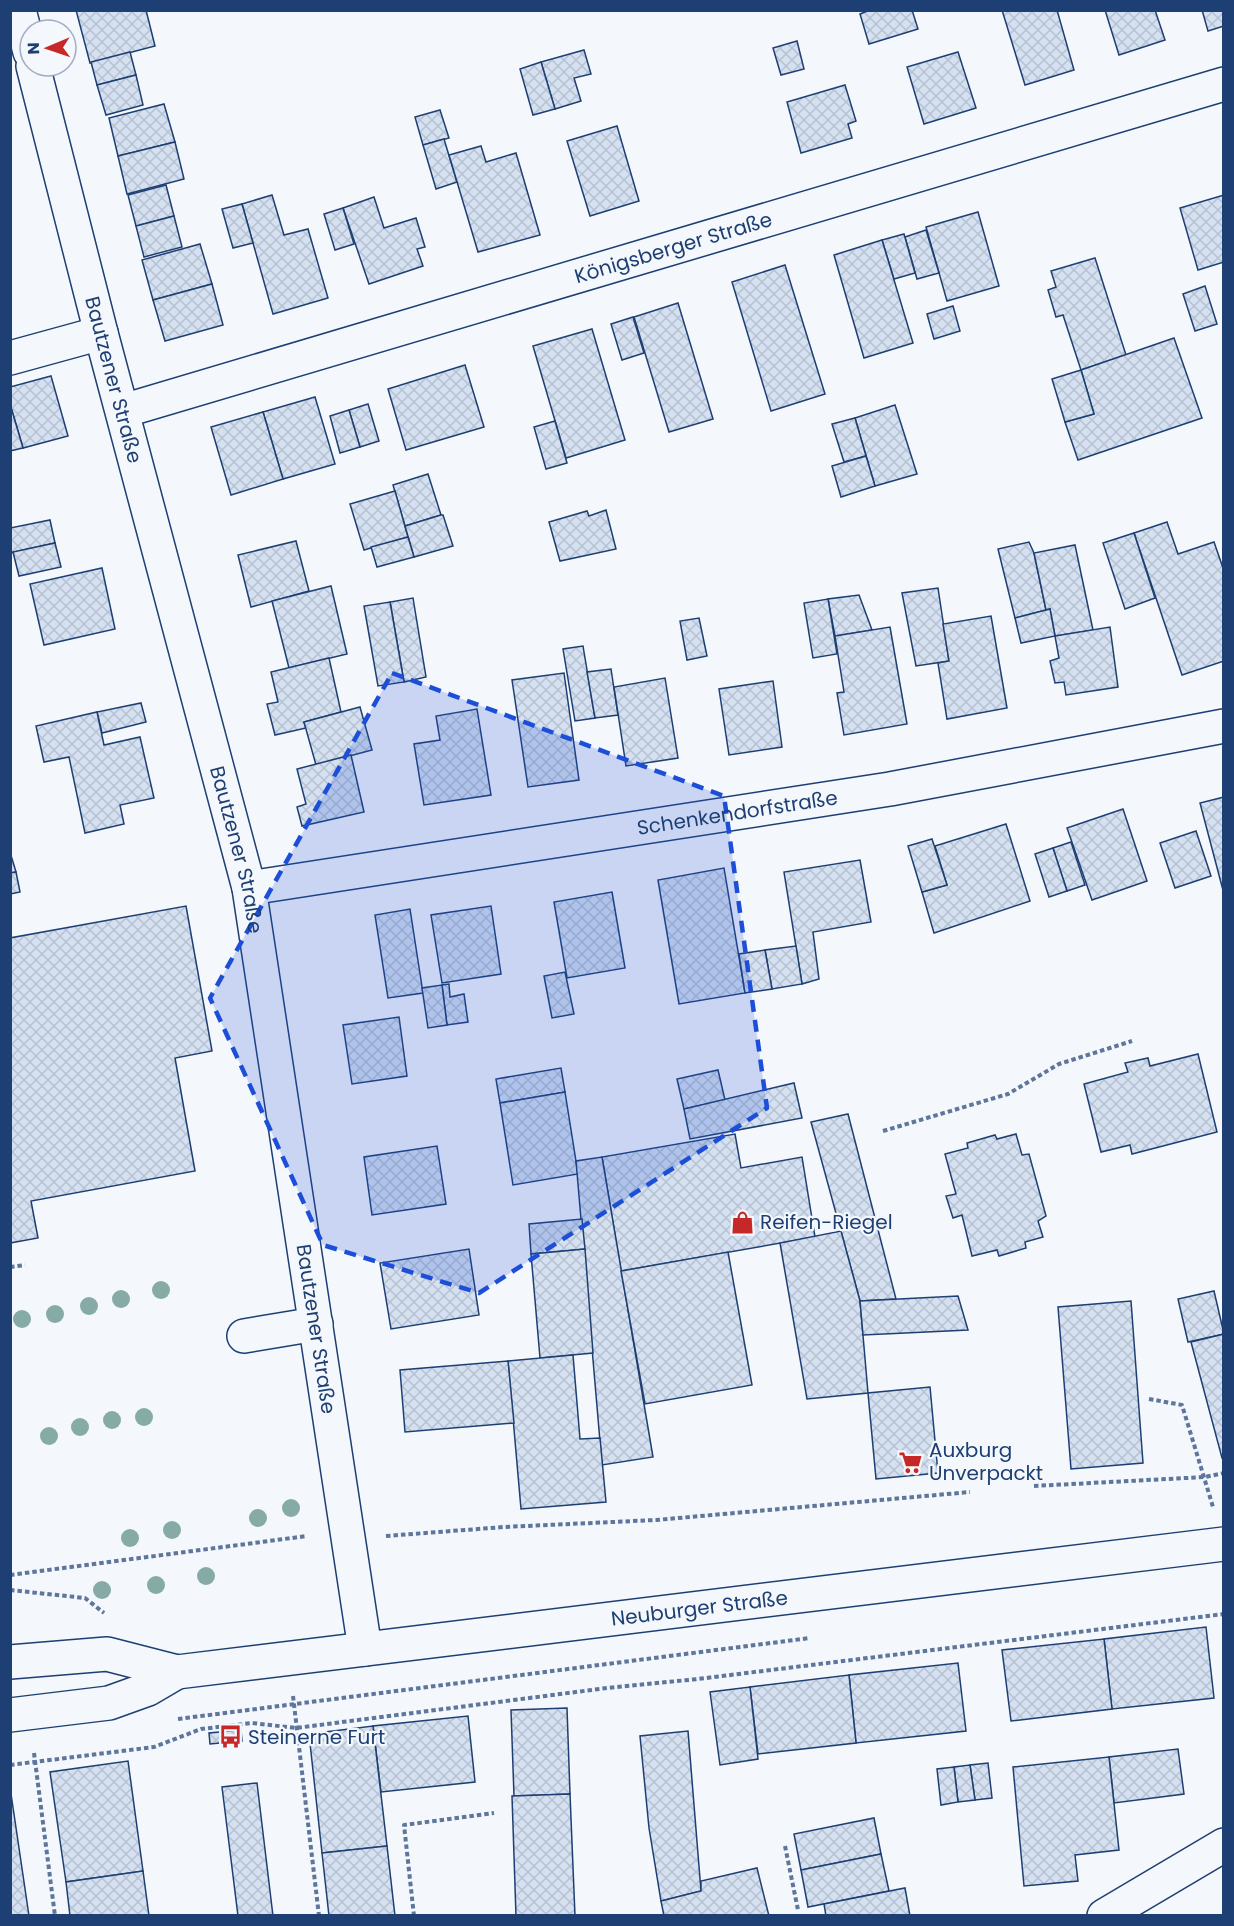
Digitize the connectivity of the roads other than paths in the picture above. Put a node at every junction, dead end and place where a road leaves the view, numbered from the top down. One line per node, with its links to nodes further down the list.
1 (30, 78): 3 (street, Bautzener Straße)
2 (1224, 84): 5 (street, Königsberger Straße)
3 (101, 333): 4 (street); 5 (street, Bautzener Straße)
4 (10, 358)
5 (123, 411): 7 (street, Bautzener Straße)
6 (1224, 726): 7 (street, Schenkendorfstraße)
7 (249, 888): 8 (street, Bautzener Straße)
8 (316, 1324): 9 (street); 11 (street, Bautzener Straße)
9 (244, 1336)
10 (1223, 1544): 11 (street, Neuburger Straße)
11 (365, 1649): 13 (street, Neuburger Straße)
12 (10, 1662): 13 (street, Neuburger Straße)
13 (177, 1672): 14 (street, Neuburger Straße)
14 (21, 1714)
15 (1224, 1845): 16 (street)
16 (1104, 1916)

